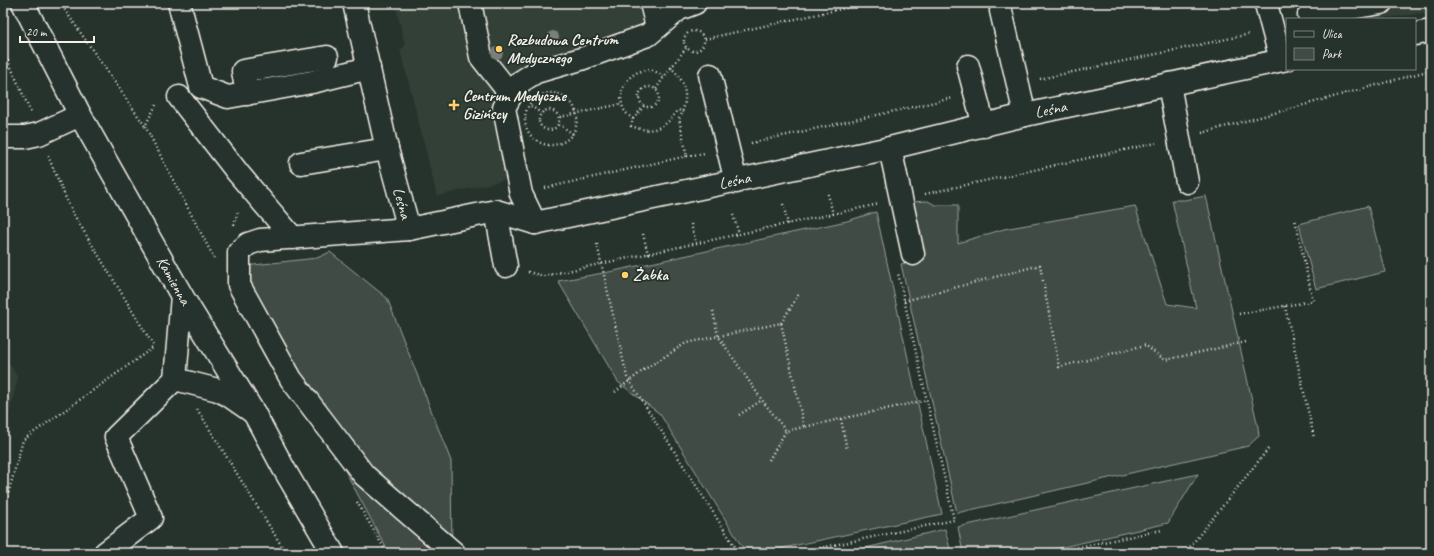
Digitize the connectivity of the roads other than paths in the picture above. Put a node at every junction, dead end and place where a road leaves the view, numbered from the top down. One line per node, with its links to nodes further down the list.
1 (23, 3): 21 (street, Kamienna)
2 (179, 3): 18 (street)
3 (354, 3): 15 (street, Leśna)
4 (470, 3): 20 (street)
5 (651, 3): 11 (street)
6 (695, 3): 11 (street)
7 (1377, 3): 10 (street)
8 (1266, 4): 13 (street)
9 (992, 7): 22 (street)
10 (1309, 15)
11 (657, 27): 20 (street)
12 (327, 58): 18 (street)
13 (1284, 60): 17 (street, Leśna)
14 (968, 66): 23 (street)
15 (369, 68): 18 (street); 26 (street, Leśna)
16 (710, 75): 28 (street)
17 (1169, 84): 22 (street, Leśna); 29 (street)
18 (247, 94)
19 (179, 97): 33 (street)
20 (520, 100): 31 (street)
21 (80, 115): 24 (street); 36 (street, Kamienna)
22 (1025, 115): 23 (street, Leśna)
23 (984, 126): 25 (street, Leśna)
24 (3, 137)
25 (890, 148): 28 (street, Leśna); 34 (street)
26 (387, 149): 27 (street); 32 (street, Leśna)
27 (301, 163)
28 (736, 182): 31 (street, Leśna)
29 (1187, 182)
30 (496, 211): 31 (street, Leśna); 32 (street, Leśna); 35 (street)
31 (535, 223)
32 (409, 229): 33 (street)
33 (292, 238): 41 (street)
34 (905, 260)
35 (506, 266)
36 (182, 296): 37 (street); 38 (street, Kamienna)
37 (175, 379): 38 (street); 39 (street)
38 (254, 413): 40 (street, Kamienna)
39 (105, 553)
40 (333, 553)
41 (454, 553)

